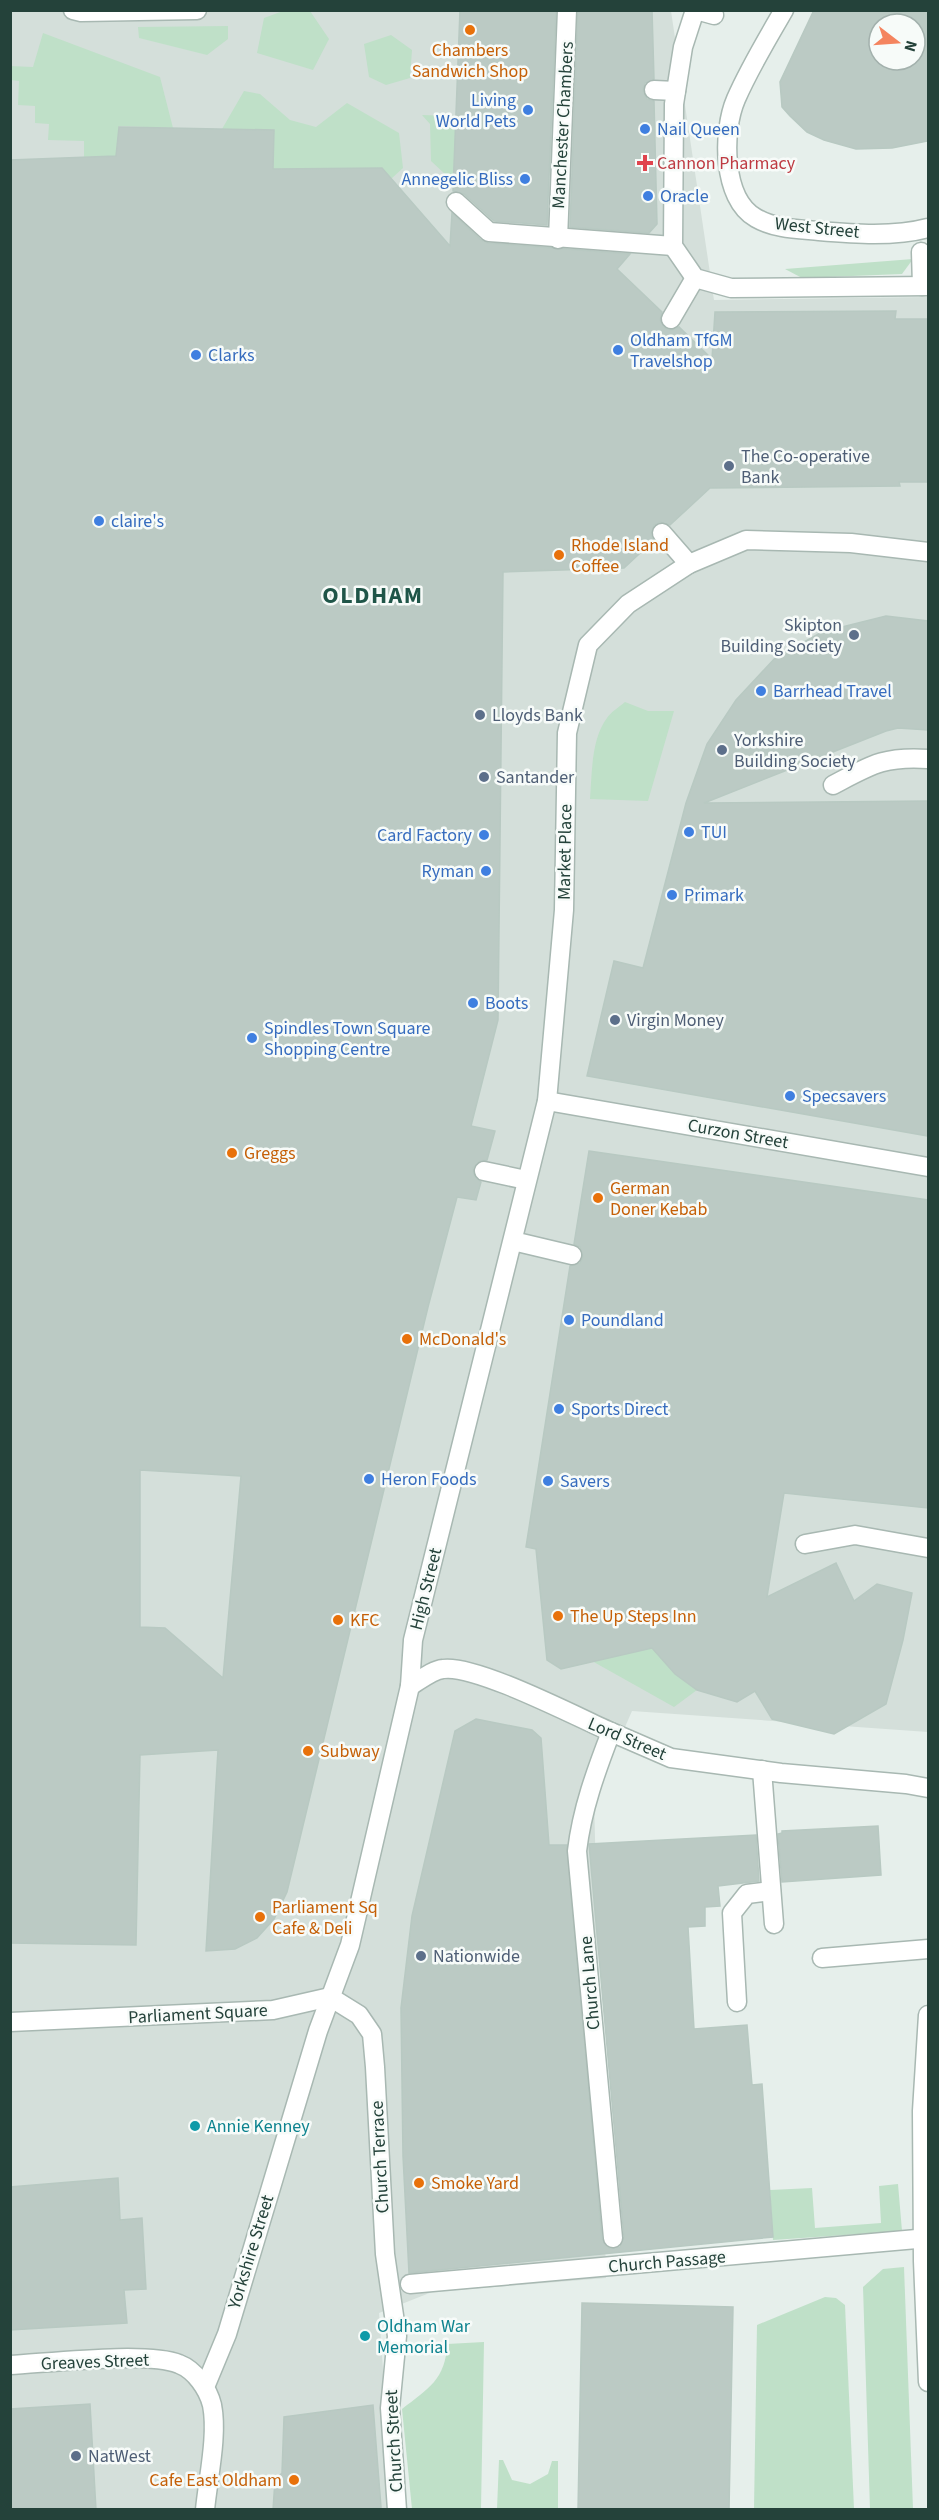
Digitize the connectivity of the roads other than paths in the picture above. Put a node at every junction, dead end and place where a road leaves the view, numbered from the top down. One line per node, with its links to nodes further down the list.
1 (73, 10): 2 (street)
2 (197, 10)
3 (567, 10): 10 (street, Manchester Chambers)
4 (784, 10): 9 (street, West Street)
5 (702, 12): 7 (street)
6 (654, 90): 7 (street)
7 (676, 91): 11 (street)
8 (456, 201): 10 (street)
9 (928, 228)
10 (558, 239): 11 (street)
11 (673, 246): 13 (street)
12 (921, 252): 14 (street)
13 (695, 278): 14 (street); 15 (street)
14 (925, 286)
15 (670, 319)
16 (662, 533): 18 (street)
17 (928, 552): 18 (street, Market Place)
18 (689, 564): 21 (street, Market Place)
19 (928, 759): 20 (street)
20 (833, 785)
21 (547, 1101): 22 (street, Curzon Street); 24 (street, Market Place)
22 (928, 1167)
23 (484, 1172): 24 (street)
24 (526, 1180): 25 (street, High Street)
25 (513, 1240): 26 (street); 29 (street, High Street)
26 (572, 1255)
27 (805, 1544): 28 (street)
28 (928, 1548)
29 (410, 1686): 30 (street, Lord Street); 37 (street, High Street)
30 (611, 1732): 31 (street, Lord Street); 41 (street, Church Lane)
31 (762, 1770): 32 (street, Lord Street); 33 (street)
32 (928, 1788)
33 (771, 1891): 34 (street); 38 (street)
34 (774, 1924)
35 (928, 1949): 36 (street)
36 (822, 1958)
37 (330, 1997): 40 (street, Parliament Square); 44 (street, Church Terrace); 47 (street, Yorkshire Street)
38 (737, 2002)
39 (928, 2015): 42 (street)
40 (10, 2022)
41 (613, 2238)
42 (926, 2238): 43 (street, Church Passage); 46 (street)
43 (410, 2284)
44 (397, 2336): 49 (street, Church Street)
45 (10, 2365): 47 (street, Greaves Street)
46 (928, 2382)
47 (205, 2387): 48 (street)
48 (205, 2510)
49 (397, 2510)

